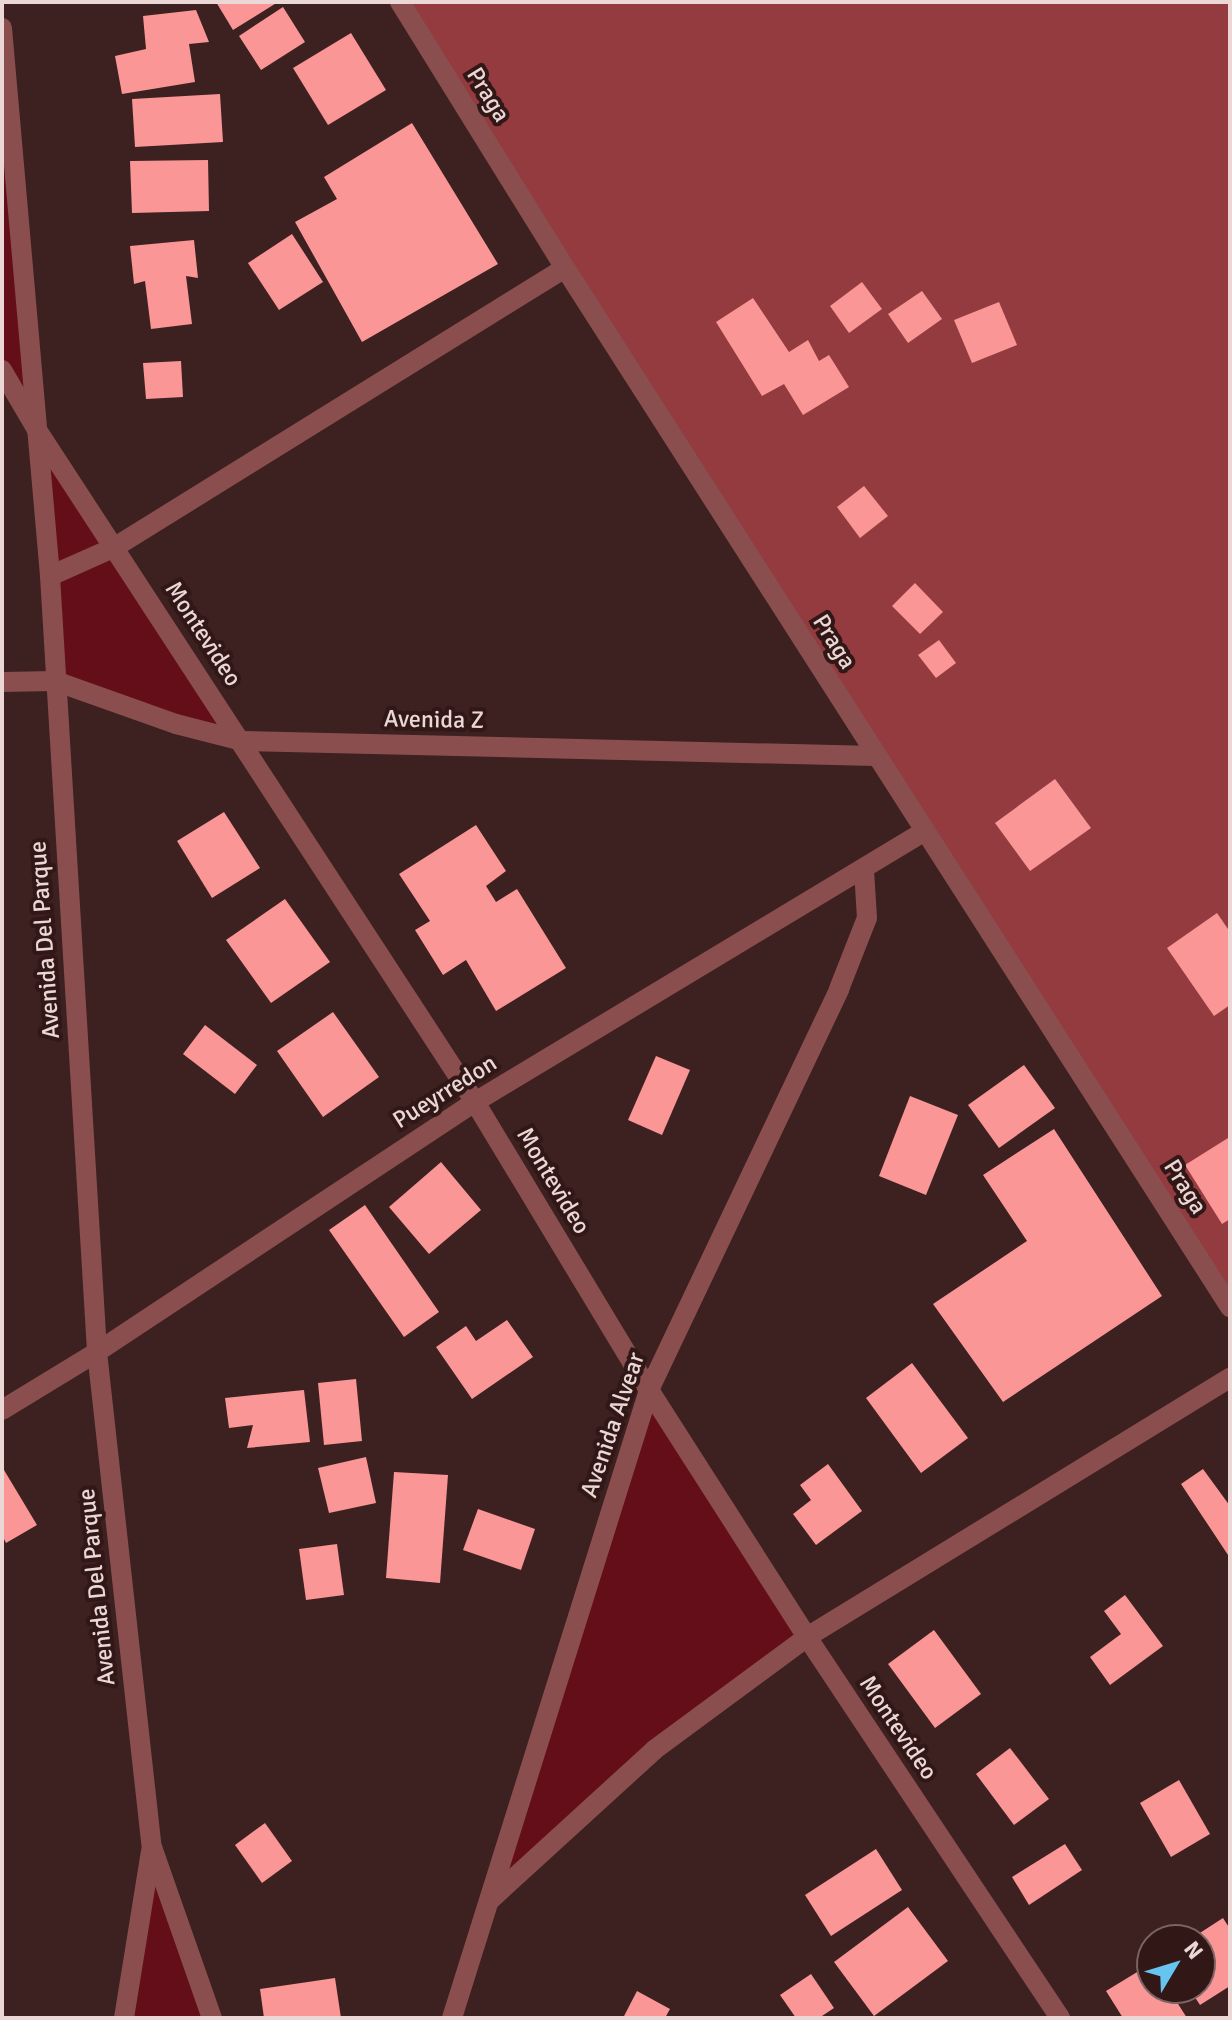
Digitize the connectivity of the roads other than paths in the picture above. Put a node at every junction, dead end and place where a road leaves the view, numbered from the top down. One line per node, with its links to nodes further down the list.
1 (400, 2): 3 (street, Praga)
2 (2, 28): 5 (street, Avenida Del Parque)
3 (565, 268): 6 (street); 11 (street, Praga)
4 (2, 370): 5 (street, Montevideo)
5 (37, 430): 6 (street, Montevideo); 7 (street, Avenida Del Parque)
6 (115, 547): 7 (street); 10 (street, Montevideo)
7 (50, 576): 8 (street, Avenida Del Parque)
8 (55, 681): 9 (street, Avenida Z); 10 (street, Avenida Z); 16 (street, Avenida Del Parque)
9 (2, 682)
10 (242, 741): 11 (street, Avenida Z); 14 (street, Montevideo)
11 (875, 756): 12 (street, Praga)
12 (925, 831): 13 (street, Pueyrredon); 15 (street, Praga)
13 (864, 870): 14 (street, Pueyrredon); 18 (street, Avenida Alvear)
14 (475, 1102): 16 (street, Pueyrredon); 18 (street, Montevideo)
15 (1230, 1307)
16 (97, 1352): 19 (street, Pueyrredon); 21 (street, Avenida Del Parque)
17 (1230, 1378): 20 (street)
18 (649, 1390): 20 (street, Montevideo); 22 (street, Avenida Alvear)
19 (2, 1410)
20 (807, 1637): 22 (street); 26 (street, Montevideo)
21 (152, 1847): 23 (street, Avenida Del Parque); 24 (street, Avenida Del Parque)
22 (489, 1901): 25 (street, Avenida Alvear)
23 (124, 2018)
24 (212, 2018)
25 (452, 2018)
26 (1060, 2018)

